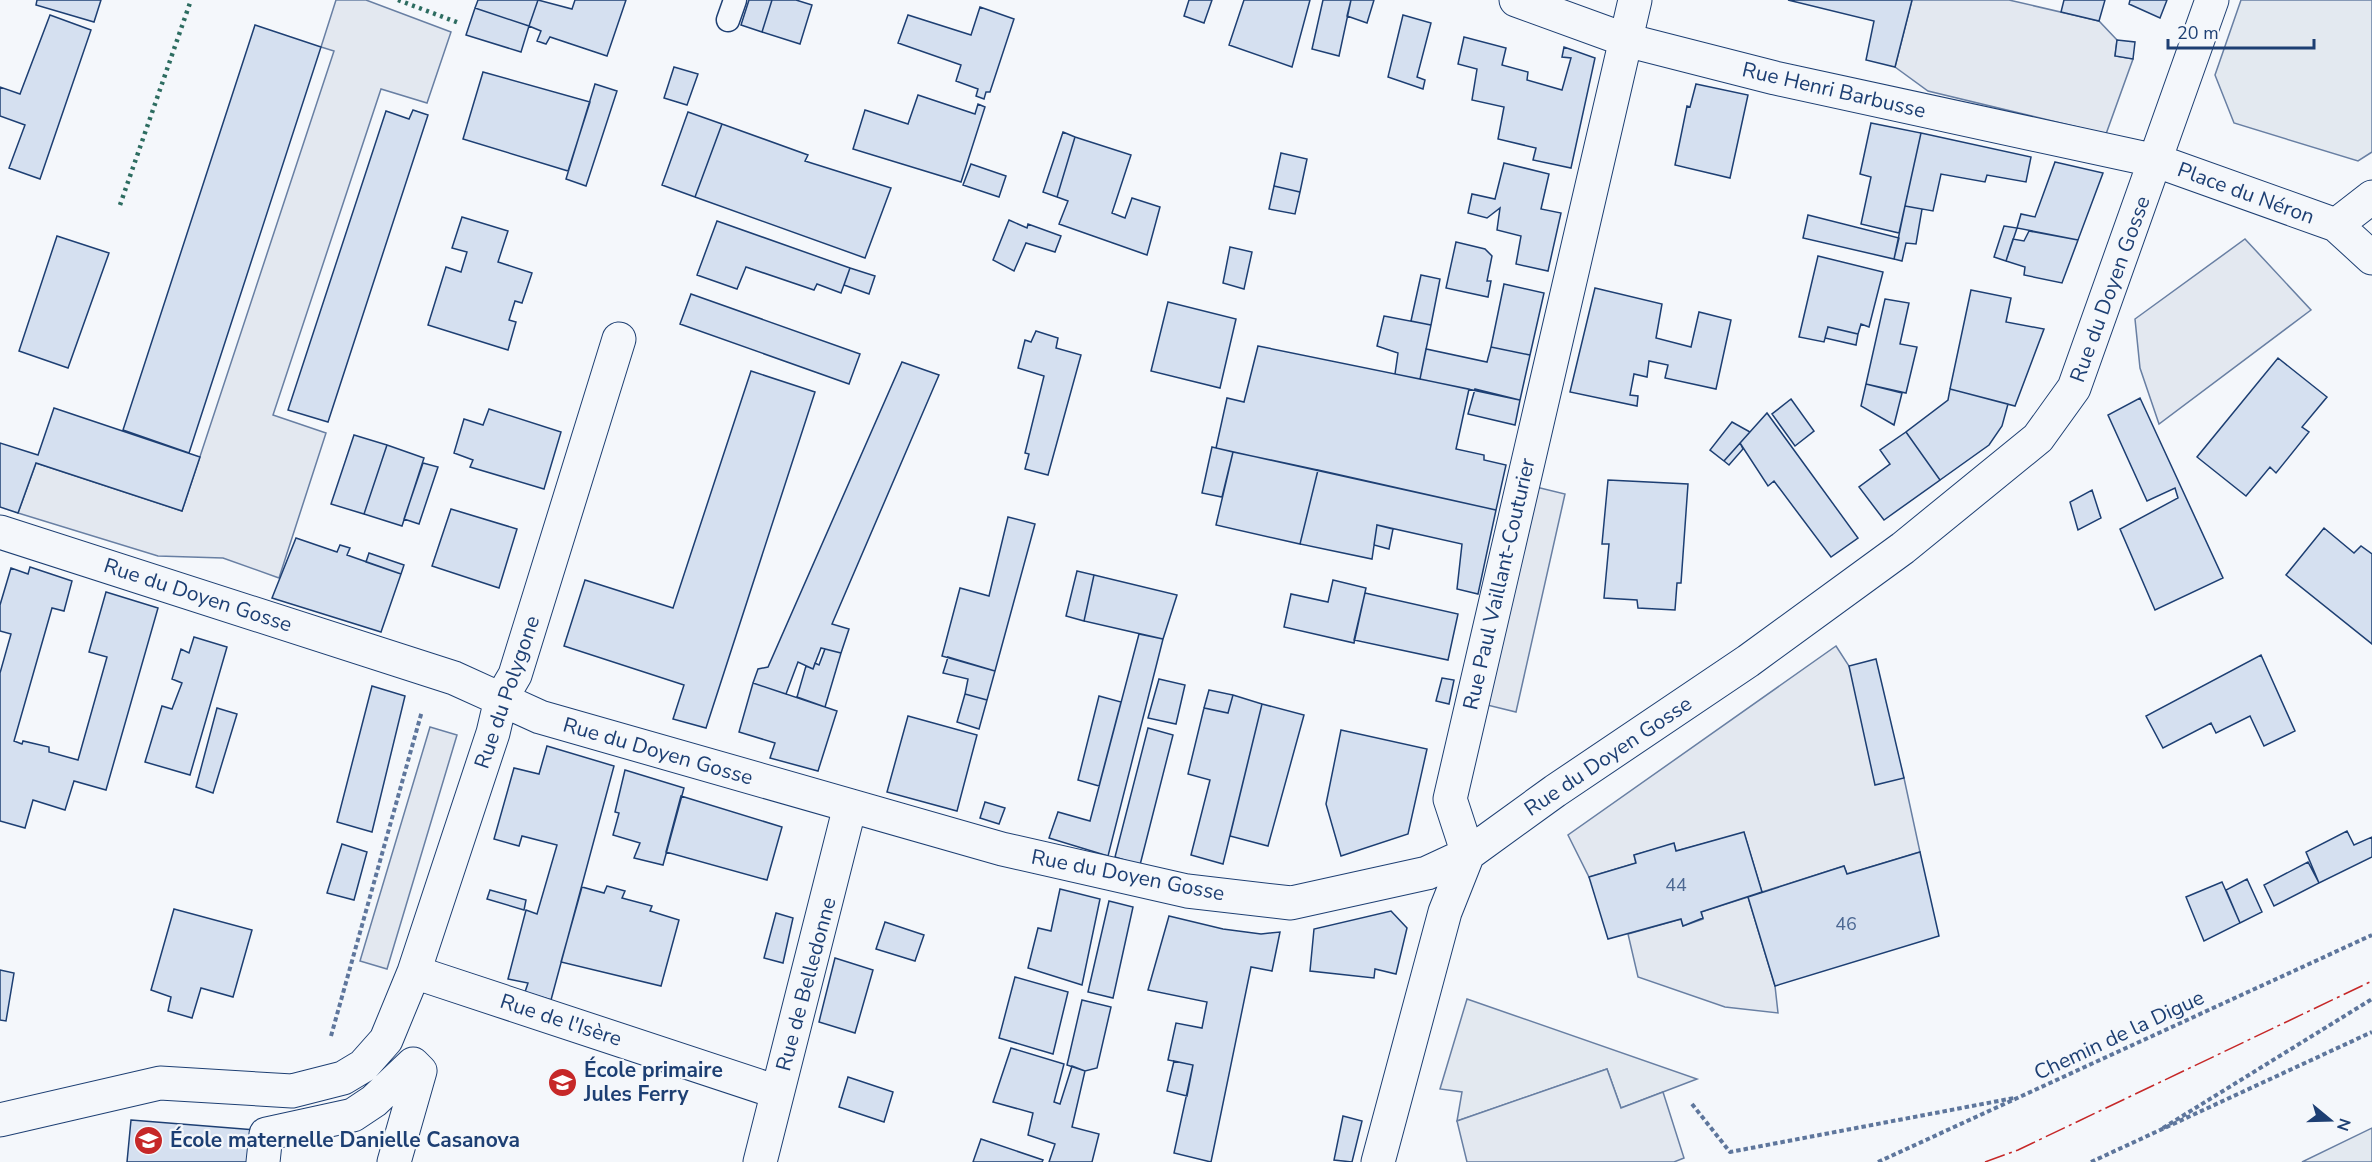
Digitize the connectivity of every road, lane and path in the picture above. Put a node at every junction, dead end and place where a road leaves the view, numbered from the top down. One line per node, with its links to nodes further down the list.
1 (1516, 0): 4 (street, Rue Henri Barbusse)
2 (1635, 0): 4 (street, Rue Paul Vaillant-Couturier)
3 (2212, 0): 5 (street, Rue du Doyen Gosse)
4 (1626, 40): 5 (street, Rue Henri Barbusse); 14 (street, Rue Paul Vaillant-Couturier)
5 (2157, 161): 7 (street, Place du Néron); 14 (street, Rue du Doyen Gosse)
6 (2372, 197): 7 (street)
7 (2336, 225): 8 (street)
8 (2372, 258)
9 (619, 339): 12 (street, Rue du Polygone)
10 (0, 532): 11 (street, Rue du Doyen Gosse)
11 (454, 678): 12 (street, Rue du Doyen Gosse); 19 (path)
12 (501, 699): 13 (street, Rue du Doyen Gosse); 16 (street, Rue du Polygone)
13 (850, 806): 14 (street, Rue du Doyen Gosse); 20 (street, Rue de Belledonne)
14 (1468, 854): 28 (street)
15 (2372, 935): 21 (path, Chemin de la Digue)
16 (414, 972): 19 (street, Rue du Polygone); 20 (street, Rue de l'Isère)
17 (2372, 999): 24 (path)
18 (2372, 1032): 24 (path)
19 (323, 1083): 23 (street)
20 (777, 1092): 27 (street, Rue de Belledonne)
21 (2020, 1096): 22 (path); 29 (path, Chemin de la Digue)
22 (1692, 1104)
23 (0, 1120)
24 (2146, 1139): 30 (path)
25 (263, 1162): 26 (street)
26 (394, 1162)
27 (760, 1162)
28 (1378, 1162)
29 (1878, 1162)
30 (2091, 1162)

